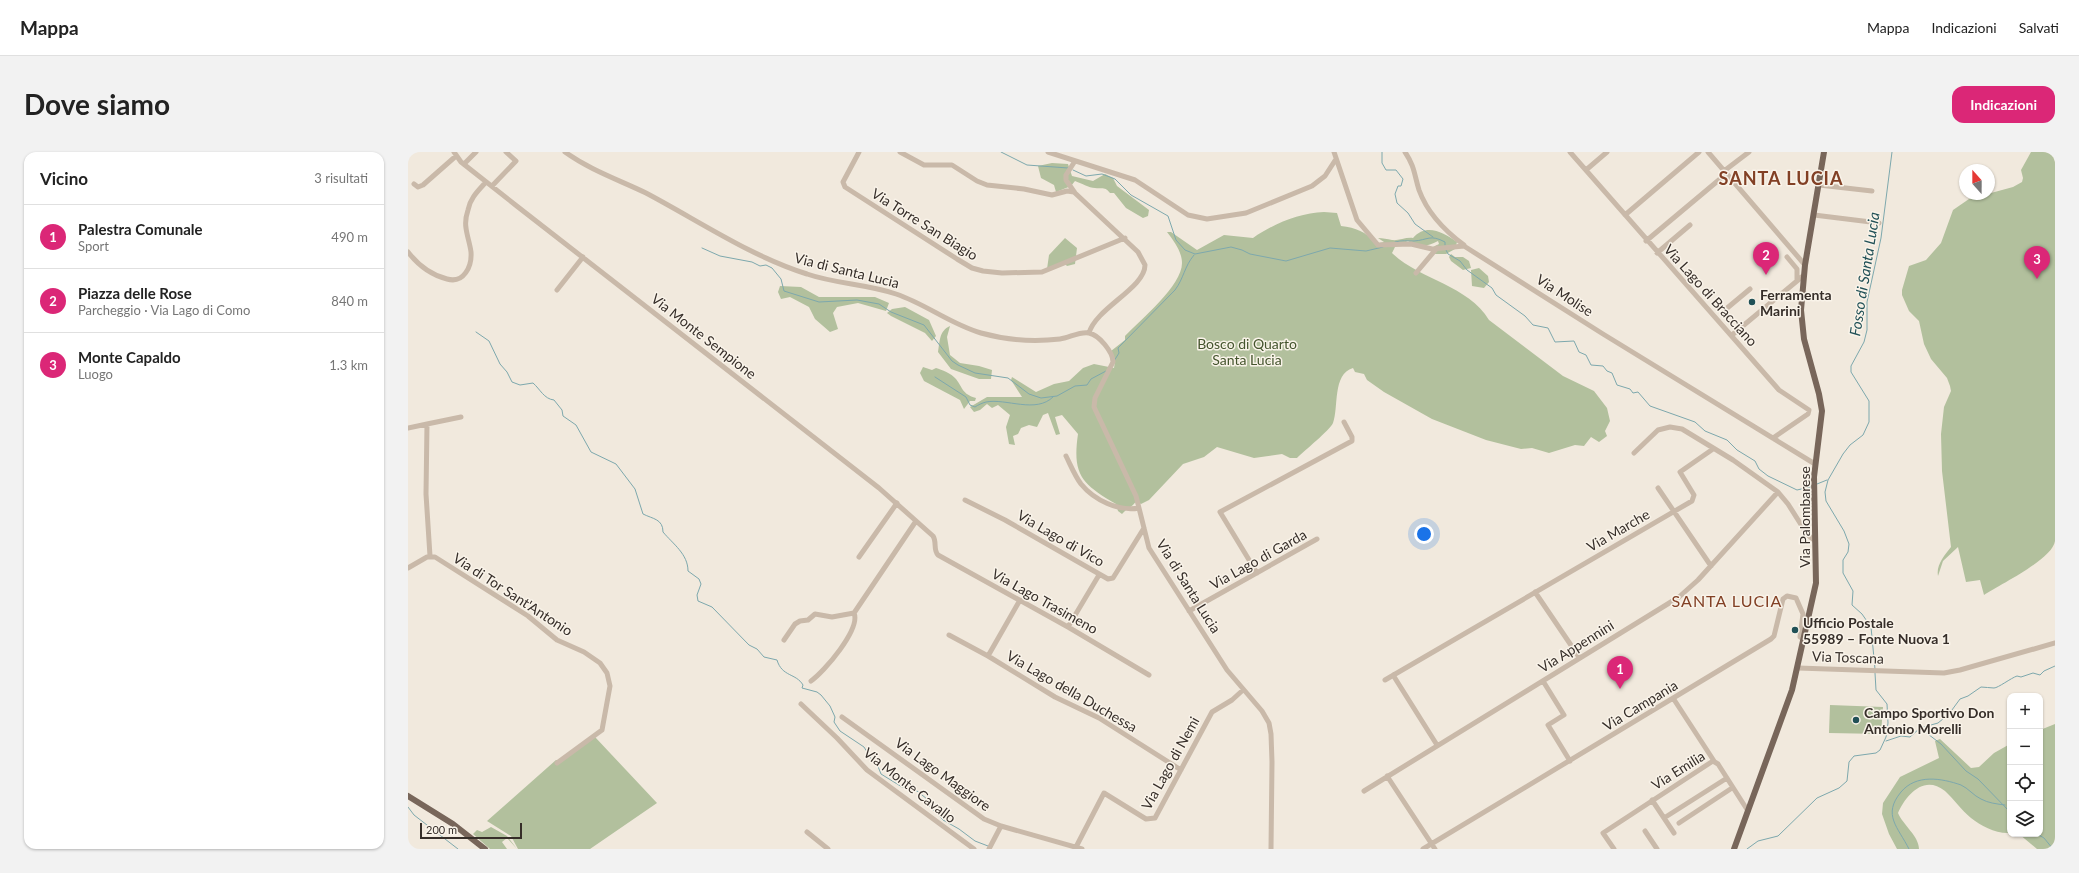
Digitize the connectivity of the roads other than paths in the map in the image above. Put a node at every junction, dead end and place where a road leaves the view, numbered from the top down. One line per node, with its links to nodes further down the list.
1 (476, 152): 18 (street)
2 (506, 152): 24 (street)
3 (565, 152): 46 (street, Via di Santa Lucia)
4 (859, 152): 31 (street, Via Torre San Biagio)
5 (900, 152): 26 (street)
6 (1048, 152): 17 (street)
7 (1334, 152): 16 (street)
8 (1405, 152): 33 (street, Via Molise)
9 (1570, 152): 19 (street, Via Lago di Bracciano)
10 (1607, 152): 19 (street)
11 (1699, 152): 27 (street)
12 (1708, 152): 20 (street)
13 (1749, 152): 20 (street)
14 (1824, 152): 23 (main road, Via Palombarese)
15 (455, 154): 18 (street, Via Monte Sempione); 22 (street)
16 (1336, 159): 17 (street); 34 (street)
17 (1073, 163): 26 (street)
18 (464, 164): 21 (street, Via Monte Sempione)
19 (1586, 170): 27 (street, Via Lago di Bracciano)
20 (1725, 173): 32 (street); 39 (street)
21 (486, 182): 24 (street, Via Monte Sempione); 35 (street)
22 (414, 184)
23 (1819, 185): 25 (street); 28 (main road, Via Palombarese)
24 (492, 186): 38 (street, Via Monte Sempione)
25 (1872, 191)
26 (1075, 193): 31 (street)
27 (1625, 215): 32 (street, Via Lago di Bracciano)
28 (1814, 215): 29 (street); 39 (main road, Via Palombarese)
29 (1879, 223)
30 (1690, 225): 36 (street)
31 (1125, 238): 46 (street)
32 (1646, 241): 36 (street, Via Lago di Bracciano)
33 (1464, 246): 34 (street); 52 (street, Via Molise)
34 (1437, 248): 40 (street)
35 (408, 252)
36 (1657, 253): 47 (street, Via Lago di Bracciano)
37 (1787, 256): 42 (street)
38 (583, 257): 44 (street); 60 (street, Via Monte Sempione)
39 (1805, 265): 41 (main road, Via Palombarese)
40 (1416, 273)
41 (1803, 276): 42 (street); 56 (main road, Via Palombarese)
42 (1797, 281): 47 (street)
43 (1750, 289): 45 (street)
44 (557, 290)
45 (1726, 309)
46 (1089, 333): 61 (street, Via di Santa Lucia)
47 (1732, 336): 52 (street, Via Lago di Bracciano)
48 (460, 417): 50 (street)
49 (1344, 422): 74 (street)
50 (427, 424): 51 (street); 70 (street)
51 (408, 428)
52 (1773, 438): 56 (street, Via Molise)
53 (1713, 449): 54 (street); 58 (street); 62 (street, Via Marche)
54 (1634, 453)
55 (1066, 456): 61 (street)
56 (1815, 464): 66 (main road, Via Palombarese)
57 (1658, 488): 62 (street)
58 (1778, 492): 65 (street); 72 (street, Via Appennini)
59 (966, 500): 75 (street, Via Lago di Vico)
60 (897, 503): 63 (street, Via Monte Sempione); 71 (street)
61 (1139, 508): 64 (street, Via di Santa Lucia)
62 (1675, 511): 72 (street); 76 (street, Via Marche)
63 (916, 521): 69 (street, Via Monte Sempione); 79 (street)
64 (1144, 528): 75 (street, Via Lago di Vico); 78 (street, Via di Santa Lucia)
65 (1803, 528): 66 (street); 68 (street)
66 (1814, 528): 68 (main road, Via Palombarese)
67 (1317, 539): 74 (street, Via Lago di Garda)
68 (1815, 540): 82 (main road, Via Palombarese)
69 (936, 544): 77 (street, Via Lago Trasimeno)
70 (430, 556): 73 (street); 100 (street, Via di Tor Sant'Antonio)
71 (859, 557)
72 (1711, 566): 86 (street, Via Appennini)
73 (408, 568)
74 (1257, 573): 78 (street, Via Lago di Garda)
75 (1099, 575): 80 (street)
76 (1536, 592): 86 (street); 89 (street, Via Marche)
77 (1020, 600): 80 (street, Via Lago Trasimeno); 85 (street)
78 (1189, 611): 93 (street, Via di Santa Lucia)
79 (854, 613): 83 (street); 91 (street)
80 (1068, 627): 88 (street, Via Lago Trasimeno)
81 (949, 635): 85 (street, Via Lago della Duchessa)
82 (1804, 639): 87 (main road, Via Palombarese); 94 (street, Via Campania)
83 (784, 640)
84 (2055, 643): 87 (street, Via Toscana)
85 (988, 656): 101 (street, Via Lago della Duchessa)
86 (1579, 657): 92 (street, Via Appennini)
87 (1798, 668): 108 (main road, Via Palombarese)
88 (1149, 675)
89 (1393, 675): 90 (street, Via Marche); 97 (street)
90 (1385, 680)
91 (811, 681)
92 (1543, 681): 97 (street, Via Appennini); 99 (street)
93 (1243, 690): 101 (street, Via Lago di Nemi); 122 (street, Via di Santa Lucia)
94 (1673, 698): 98 (street); 99 (street, Via Campania)
95 (800, 704): 119 (street, Via Monte Cavallo)
96 (842, 717): 111 (street, Via Lago Maggiore)
97 (1437, 745): 102 (street, Via Appennini)
98 (1714, 760): 103 (street, Via Emilia); 107 (street, Via Emilia)
99 (1570, 761): 115 (street, Via Campania)
100 (557, 763)
101 (1181, 770): 116 (street, Via Lago di Nemi)
102 (1388, 776): 105 (street, Via Appennini); 115 (street)
103 (1727, 778): 104 (street, Via Emilia); 109 (street)
104 (1732, 788): 108 (street, Via Emilia); 110 (street)
105 (1364, 791)
106 (408, 796): 117 (main road)
107 (1652, 800): 109 (street); 125 (street, Via Emilia)
108 (1748, 811): 127 (main road, Via Palombarese)
109 (1664, 818): 114 (street)
110 (1679, 823)
111 (1001, 826): 116 (street, Via Lago Maggiore); 120 (street)
112 (1644, 831): 126 (street)
113 (807, 832): 118 (street)
114 (1674, 833)
115 (1432, 844): 123 (street, Via Campania); 124 (street)
116 (1076, 847): 121 (street, Via Lago Maggiore)
117 (485, 849)
118 (828, 849)
119 (974, 849)
120 (989, 849)
121 (1082, 849)
122 (1271, 849)
123 (1423, 849)
124 (1435, 849)
125 (1614, 849)
126 (1657, 849)
127 (1734, 849)

